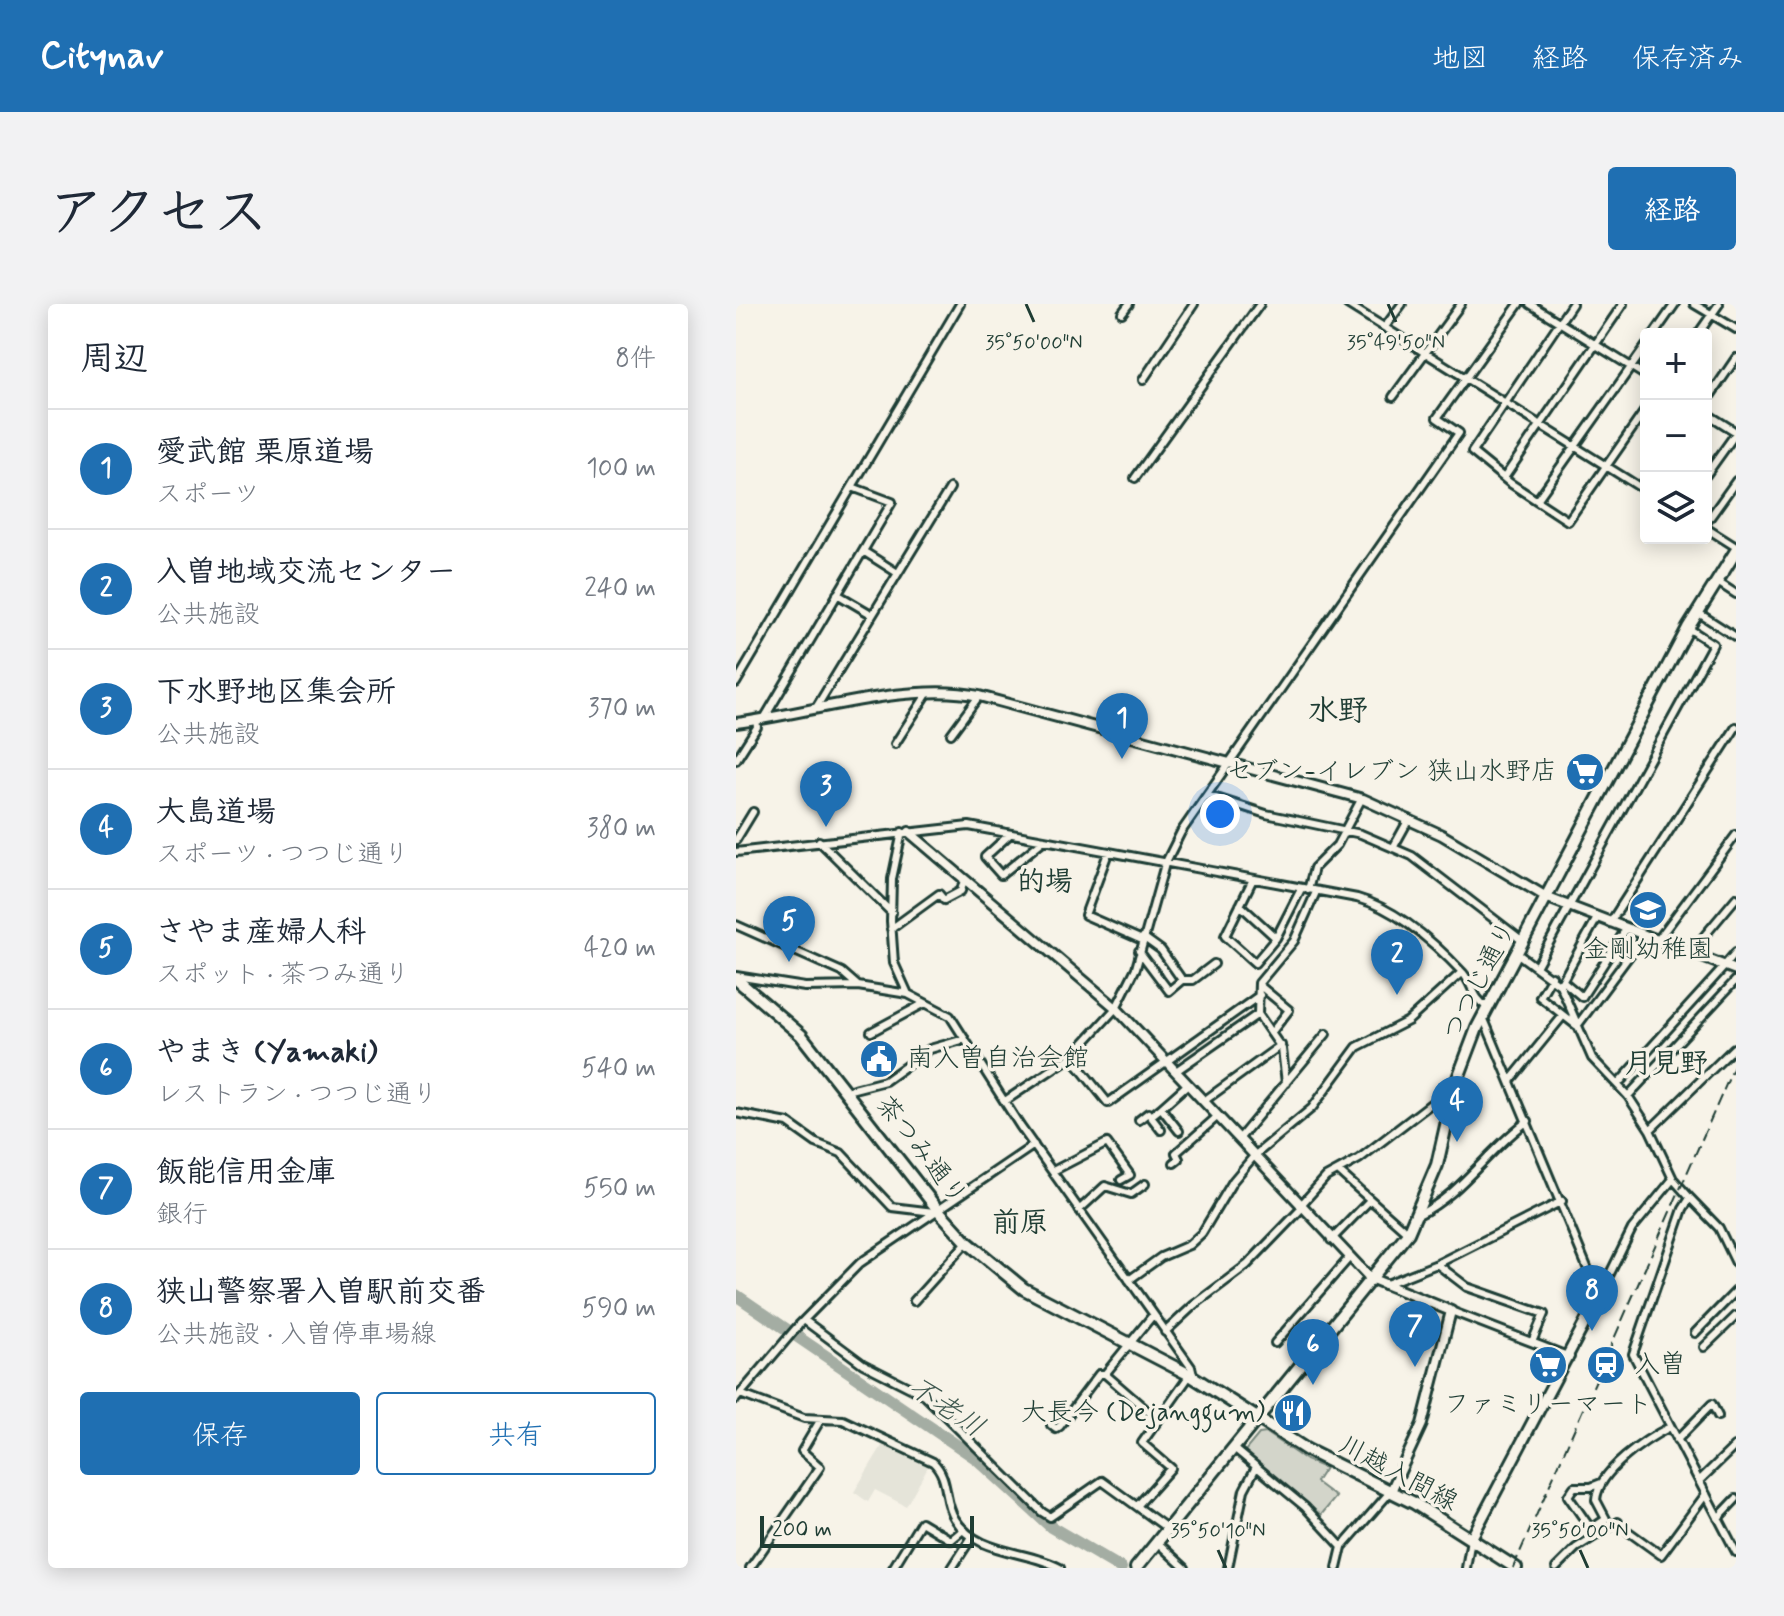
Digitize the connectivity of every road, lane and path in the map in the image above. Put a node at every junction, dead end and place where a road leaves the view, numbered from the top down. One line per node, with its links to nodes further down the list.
1 (960, 304): 43 (street)
2 (1129, 304): 15 (street)
3 (1194, 304): 29 (street)
4 (1260, 304): 40 (street)
5 (1402, 304): 18 (street)
6 (1461, 304): 23 (street)
7 (1519, 304): 28 (street)
8 (1530, 304): 17 (street)
9 (1572, 304): 17 (street)
10 (1623, 304): 22 (street)
11 (1675, 304): 19 (street)
12 (1694, 304): 16 (street)
13 (1719, 304): 16 (street)
14 (1352, 305): 18 (street)
15 (1122, 313)
16 (1712, 315): 20 (street); 21 (street)
17 (1559, 323): 22 (street); 32 (street)
18 (1385, 327): 23 (street)
19 (1658, 328)
20 (1702, 328)
21 (1736, 329)
22 (1596, 344): 26 (street); 35 (street)
23 (1425, 353): 28 (street); 30 (street)
24 (1640, 354): 26 (street)
25 (1736, 358): 31 (street)
26 (1631, 366): 27 (street); 37 (street)
27 (1640, 372)
28 (1466, 378): 32 (street); 71 (street)
29 (1143, 380)
30 (1393, 397)
31 (1707, 400)
32 (1504, 402): 35 (street); 41 (street)
33 (1712, 417): 36 (street)
34 (1640, 418): 38 (street)
35 (1541, 425): 37 (street); 41 (street)
36 (1736, 432): 39 (street)
37 (1575, 447): 38 (street); 46 (street)
38 (1606, 466): 44 (street); 46 (street)
39 (1708, 472)
40 (1135, 478)
41 (1504, 478): 46 (street)
42 (1736, 481): 47 (street)
43 (852, 487): 50 (street); 59 (street)
44 (1640, 487)
45 (950, 488): 51 (street)
46 (1537, 500)
47 (1712, 517)
48 (1712, 531): 49 (street)
49 (1736, 549): 52 (main road, つつじ通り)
50 (863, 551): 51 (street); 53 (street)
51 (896, 572): 56 (street)
52 (1716, 581): 54 (street); 55 (main road, つつじ通り)
53 (837, 594): 56 (street); 63 (street)
54 (1736, 594)
55 (1697, 612): 57 (main road, つつじ通り); 58 (street)
56 (871, 614): 62 (street)
57 (1688, 628): 91 (main road, つつじ通り); 94 (street)
58 (1736, 637)
59 (736, 683)
60 (927, 694): 61 (street); 62 (street); 68 (street)
61 (979, 696): 66 (street); 71 (street)
62 (817, 706): 63 (street)
63 (760, 718): 64 (street); 70 (street)
64 (736, 723)
65 (1736, 727): 67 (street)
66 (951, 734)
67 (1727, 742): 69 (street); 97 (street)
68 (895, 744)
69 (1736, 747)
70 (736, 760)
71 (1231, 761): 72 (street); 73 (street)
72 (1207, 795): 76 (street); 86 (street)
73 (1362, 798): 75 (street); 76 (street)
74 (753, 812): 80 (street)
75 (1409, 818): 83 (street); 91 (street)
76 (1344, 830): 83 (street); 89 (street)
77 (906, 832): 78 (street); 82 (street); 88 (street); 95 (street)
78 (1010, 834): 81 (street); 81 (street)
79 (1736, 835): 104 (street)
80 (736, 840)
81 (1044, 840): 85 (street)
82 (819, 841): 84 (street); 95 (street)
83 (1393, 848): 105 (street)
84 (736, 852)
85 (1108, 853): 86 (street); 102 (street)
86 (1166, 861): 87 (street); 102 (street)
87 (1253, 879): 89 (street); 93 (street)
88 (964, 880): 99 (street); 125 (street)
89 (1304, 889): 90 (street); 103 (street)
90 (1316, 892): 114 (street); 120 (street)
91 (1548, 898): 94 (street); 105 (main road, つつじ通り)
92 (1736, 898): 108 (street)
93 (1240, 905): 103 (street); 103 (street)
94 (1570, 907): 96 (street); 111 (street)
95 (892, 913): 99 (street)
96 (1597, 918): 97 (street); 119 (street)
97 (1610, 923): 100 (street)
98 (736, 925): 121 (street)
99 (891, 929): 122 (street)
100 (1626, 929): 101 (street); 119 (street)
101 (1644, 936): 104 (street); 129 (street)
102 (1142, 938): 106 (street); 117 (street)
103 (1276, 938)
104 (1657, 941): 108 (street)
105 (1524, 942): 109 (main road, つつじ通り)
106 (1139, 951): 117 (street); 125 (street)
107 (1736, 952): 112 (street)
108 (1690, 953): 112 (street)
109 (1518, 954): 111 (street); 126 (main road, つつじ通り)
110 (1214, 964): 117 (street)
111 (1537, 965): 115 (street)
112 (1724, 966): 113 (street); 142 (street)
113 (1736, 970)
114 (1462, 972): 126 (street); 159 (street)
115 (1552, 976): 119 (street); 128 (street)
116 (736, 978): 121 (street); 144 (main road, 茶つみ通り)
117 (1182, 980)
118 (1736, 980): 145 (street)
119 (1562, 983): 129 (street)
120 (1259, 985): 123 (street); 131 (street)
121 (858, 986): 122 (street)
122 (908, 994): 124 (street)
123 (1260, 995): 127 (street); 137 (street)
124 (925, 1003): 130 (street); 133 (street)
125 (1116, 1008): 136 (street); 137 (street)
126 (1485, 1012): 139 (street); 143 (main road, つつじ通り)
127 (1258, 1014): 131 (street); 138 (street)
128 (1562, 1017): 129 (street); 139 (street)
129 (1577, 1026): 142 (street)
130 (871, 1032)
131 (1271, 1033): 134 (street)
132 (1326, 1034): 140 (street)
133 (965, 1039): 144 (street); 146 (street)
134 (1281, 1045): 140 (street); 147 (street)
135 (1734, 1048): 155 (street)
136 (1071, 1057): 137 (street); 146 (street)
137 (1167, 1061): 138 (street)
138 (1176, 1071): 141 (street)
139 (1510, 1081): 153 (street)
140 (1286, 1083): 157 (street)
141 (1188, 1084): 147 (street); 148 (street)
142 (1618, 1084): 145 (street)
143 (1455, 1086): 162 (street); 172 (main road, つつじ通り)
144 (846, 1091): 171 (main road, 茶つみ通り)
145 (1628, 1096): 155 (street)
146 (1005, 1101): 158 (street)
147 (1204, 1101): 151 (street)
148 (1161, 1108): 150 (street); 156 (street)
149 (736, 1113): 171 (street)
150 (1151, 1116): 152 (street); 154 (street)
151 (1218, 1116): 157 (street); 160 (street)
152 (1139, 1120)
153 (1528, 1121): 168 (street); 172 (street)
154 (1161, 1130)
155 (1650, 1130): 163 (street)
156 (1179, 1131)
157 (1239, 1139): 159 (street)
158 (1034, 1145): 161 (street); 171 (street)
159 (1254, 1156): 169 (street); 181 (street)
160 (1174, 1163)
161 (1053, 1171): 164 (street); 170 (street)
162 (1338, 1171): 167 (street); 169 (street)
163 (1673, 1179): 166 (street); 184 (street)
164 (1121, 1180)
165 (1145, 1184): 170 (street)
166 (1690, 1198): 176 (street); 205 (street)
167 (1370, 1200): 173 (street); 174 (street)
168 (1562, 1201): 179 (street); 184 (street)
169 (1301, 1207): 174 (street); 190 (street)
170 (1079, 1210): 181 (street)
171 (936, 1211): 175 (main road, 茶つみ通り); 189 (street)
172 (1418, 1215): 173 (main road, つつじ通り)
173 (1408, 1233): 180 (main road, つつじ通り)
174 (1331, 1240): 177 (street)
175 (967, 1242): 185 (street); 193 (main road, 茶つみ通り)
176 (1733, 1253): 178 (street)
177 (1349, 1258): 180 (street); 194 (street)
178 (1736, 1263)
179 (1437, 1264): 182 (street); 192 (street)
180 (1370, 1278): 182 (street); 203 (main road, つつじ通り)
181 (1129, 1280): 187 (street)
182 (1384, 1285): 186 (street)
183 (1736, 1291): 191 (street)
184 (1599, 1296): 196 (main road)
185 (914, 1301)
186 (1451, 1311): 192 (street); 213 (street)
187 (1153, 1315): 190 (street); 193 (street)
188 (1736, 1316): 195 (street)
189 (804, 1320): 199 (street); 217 (street)
190 (1165, 1332): 198 (street)
191 (1695, 1333)
192 (1532, 1342): 196 (street)
193 (1127, 1343): 197 (street); 198 (main road, 茶つみ通り)
194 (1275, 1343)
195 (1704, 1347)
196 (1570, 1357): 224 (main road)
197 (1105, 1374): 202 (street); 204 (street)
198 (1191, 1376): 202 (street); 203 (main road, 茶つみ通り)
199 (737, 1396): 201 (street)
200 (1718, 1416): 206 (street)
201 (821, 1419): 221 (street); 228 (street)
202 (1158, 1420): 217 (street)
203 (1259, 1420): 208 (main road, つつじ通り); 213 (main road, 川越入間線)
204 (1051, 1425)
205 (1670, 1427): 206 (street); 211 (street)
206 (1677, 1440): 210 (street)
207 (1734, 1447): 210 (street)
208 (1235, 1449): 209 (street); 220 (main road, つつじ通り)
209 (1255, 1469): 226 (street); 234 (street)
210 (1699, 1481): 214 (street)
211 (1601, 1483): 212 (street); 216 (street)
212 (1584, 1486): 216 (street); 216 (street)
213 (1391, 1491): 224 (main road, 川越入間線); 226 (street)
214 (1706, 1494): 218 (street); 222 (street)
215 (1736, 1499): 218 (street)
216 (1596, 1500)
217 (1138, 1505): 220 (street)
218 (1718, 1518): 227 (street)
219 (1618, 1522): 238 (street)
220 (1168, 1529): 225 (main road, つつじ通り)
221 (963, 1530): 223 (street); 229 (street)
222 (1629, 1532)
223 (972, 1537): 230 (street); 231 (street)
224 (1471, 1539): 236 (street); 237 (main road, 川越入間線)
225 (1158, 1543): 232 (main road, つつじ通り); 233 (street)
226 (1342, 1547): 235 (street)
227 (1736, 1552)
228 (750, 1568)
229 (893, 1568)
230 (952, 1568)
231 (1060, 1568)
232 (1136, 1568)
233 (1185, 1568)
234 (1228, 1568)
235 (1337, 1568)
236 (1466, 1568)
237 (1516, 1568)
238 (1556, 1568)

